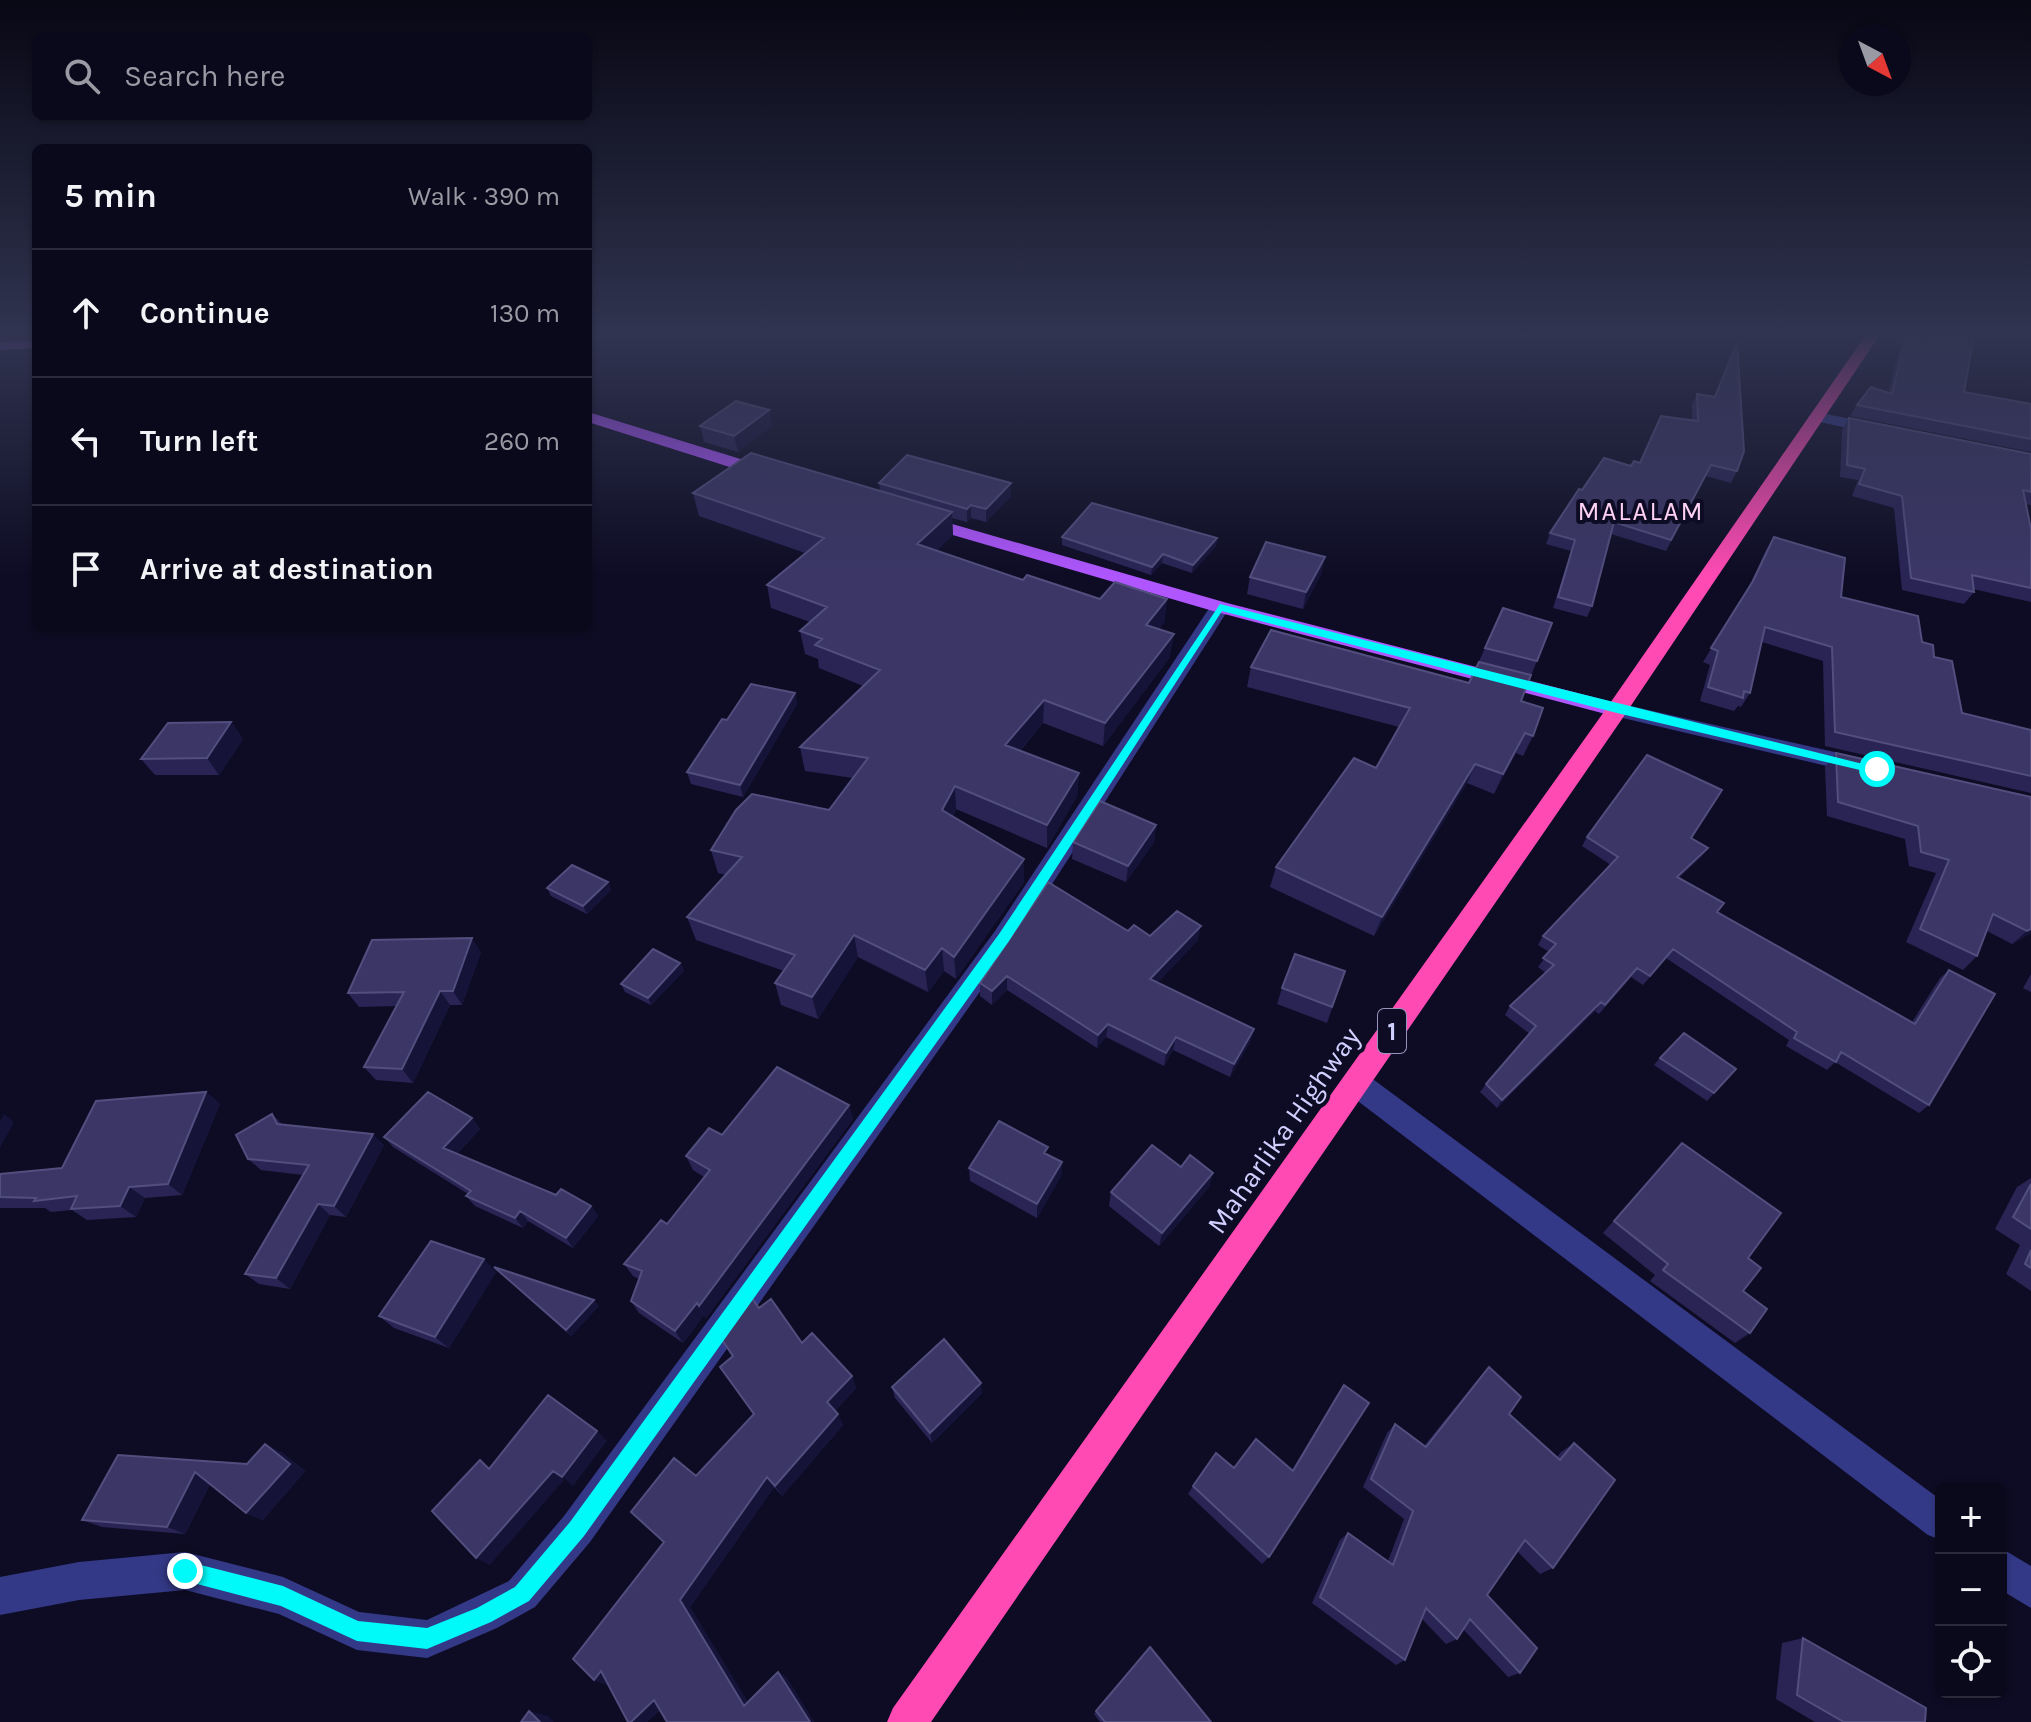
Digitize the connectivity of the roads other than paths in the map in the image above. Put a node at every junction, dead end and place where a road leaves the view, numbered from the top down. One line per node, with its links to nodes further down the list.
1 (1816, 417): 3 (street); 7 (highway, Maharlika Highway / 1)
2 (592, 418): 4 (main road)
3 (1891, 432)
4 (786, 478)
5 (906, 515): 6 (main road)
6 (1220, 607): 7 (main road); 13 (street)
7 (1617, 710): 8 (street); 9 (highway, Maharlika Highway / 1)
8 (1877, 769)
9 (1356, 1083): 10 (street); 14 (highway, Maharlika Highway / 1)
10 (1935, 1517)
11 (2007, 1571): 12 (street)
12 (2031, 1589)
13 (0, 1596)
14 (907, 1722)

